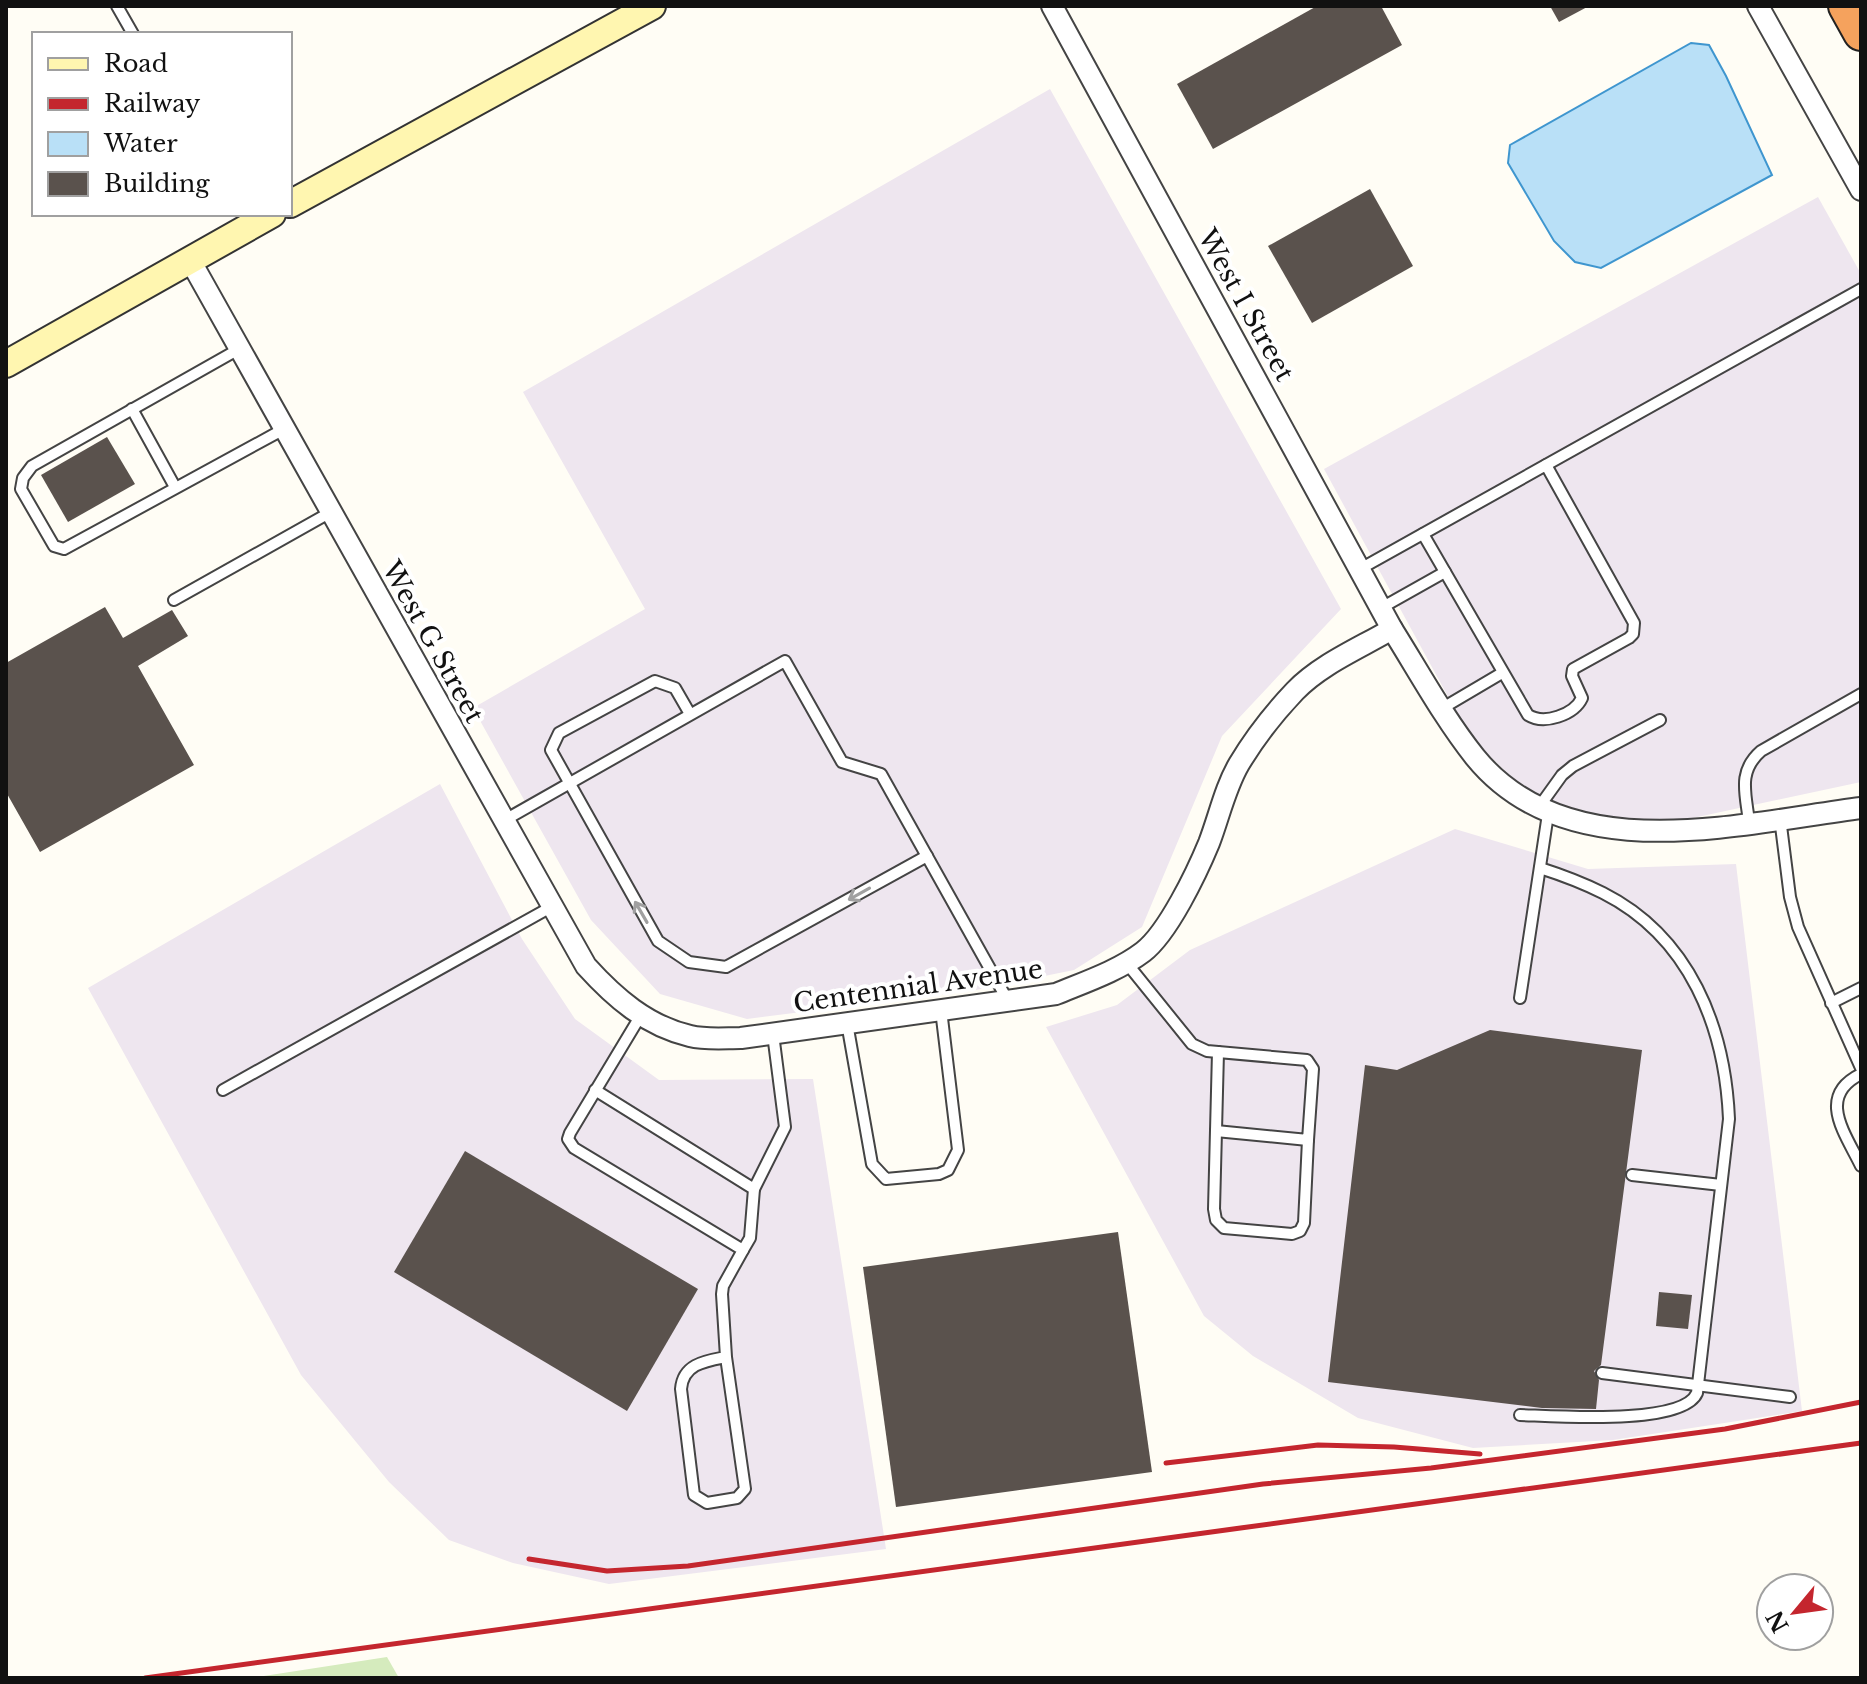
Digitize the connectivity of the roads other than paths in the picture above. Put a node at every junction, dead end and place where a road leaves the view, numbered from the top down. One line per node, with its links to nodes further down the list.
1 (117, 6): 6 (lane)
2 (652, 6): 9 (street)
3 (1052, 6): 21 (street, West I Street)
4 (1758, 6): 8 (street)
5 (1846, 6): 7 (highway)
6 (132, 32)
7 (1861, 33)
8 (1861, 190)
9 (292, 203)
10 (267, 216): 11 (street)
11 (190, 260): 13 (street, West G Street); 14 (street)
12 (1861, 289): 17 (lane)
13 (239, 349): 15 (lane); 16 (street, West G Street)
14 (6, 364)
15 (132, 409): 18 (lane); 18 (lane)
16 (284, 429): 18 (lane); 19 (street, West G Street)
17 (1546, 465): 20 (lane); 26 (lane)
18 (175, 487)
19 (331, 512): 23 (lane); 35 (street, West G Street)
20 (1423, 534): 21 (lane); 22 (lane)
21 (1360, 569): 24 (street, West I Street)
22 (1445, 572): 24 (lane); 26 (lane)
23 (174, 600)
24 (1381, 608): 25 (street, West I Street)
25 (1392, 629): 28 (street, West I Street); 40 (street, Centennial Avenue)
26 (1502, 673): 28 (lane)
27 (1861, 694): 36 (lane)
28 (1441, 709): 33 (street, West I Street)
29 (690, 714): 31 (lane); 31 (lane); 37 (lane)
30 (1660, 720): 33 (lane)
31 (568, 783): 35 (lane); 37 (lane, one-way to 31)
32 (1861, 808): 34 (street, West I Street)
33 (1544, 811): 36 (street, West I Street); 38 (lane)
34 (1780, 818): 36 (street, West I Street); 44 (lane)
35 (503, 821): 39 (street, West G Street)
36 (1749, 822)
37 (927, 856): 43 (lane)
38 (1540, 868): 42 (lane); 57 (lane)
39 (551, 907): 46 (street, West G Street); 51 (lane)
40 (1125, 961): 43 (street, Centennial Avenue); 49 (lane)
41 (1861, 988): 44 (lane)
42 (1520, 998)
43 (1008, 1001): 45 (street, Centennial Avenue)
44 (1831, 1003): 50 (lane)
45 (941, 1010): 47 (street, Centennial Avenue); 47 (lane)
46 (649, 1020): 48 (street, Centennial Avenue); 52 (lane)
47 (847, 1023): 48 (street, Centennial Avenue)
48 (773, 1034): 58 (lane)
49 (1218, 1052): 53 (lane); 54 (lane)
50 (1861, 1071): 55 (lane)
51 (223, 1090)
52 (595, 1090): 58 (lane); 59 (lane)
53 (1216, 1131): 54 (lane); 54 (lane)
54 (1308, 1140)
55 (1861, 1166)
56 (1632, 1175): 57 (lane)
57 (1721, 1185): 62 (lane)
58 (754, 1189): 59 (lane)
59 (743, 1250): 60 (lane)
60 (726, 1357): 60 (lane)
61 (1602, 1373): 62 (lane)
62 (1698, 1385): 63 (lane); 64 (lane)
63 (1790, 1397)
64 (1520, 1415)

